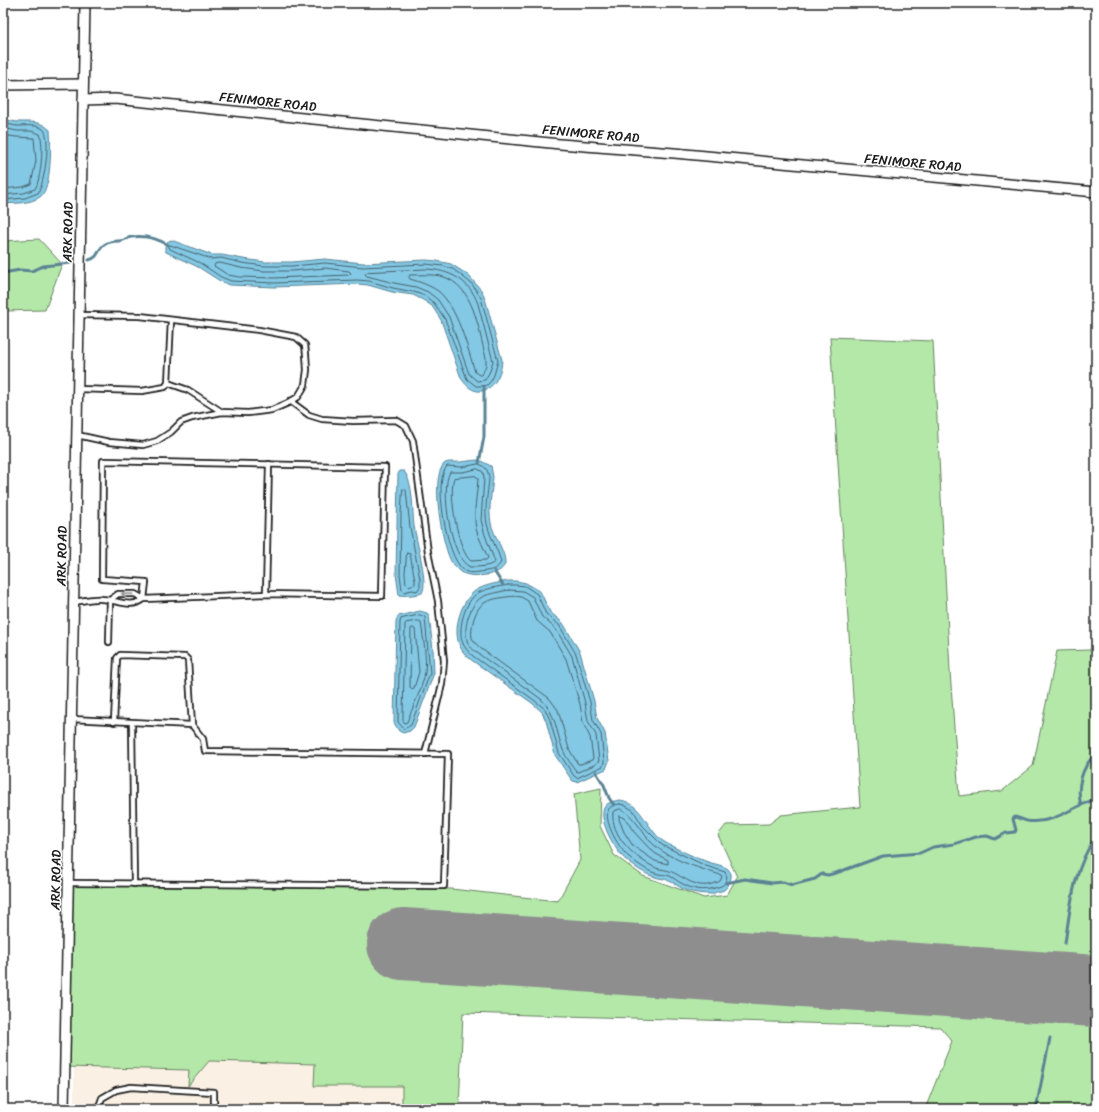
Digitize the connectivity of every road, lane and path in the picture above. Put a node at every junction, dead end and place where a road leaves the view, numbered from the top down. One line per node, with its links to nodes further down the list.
1 (85, 3): 2 (street, ARK ROAD)
2 (83, 84): 3 (street); 4 (street, ARK ROAD)
3 (3, 85)
4 (83, 100): 5 (street, FENIMORE ROAD); 6 (street, ARK ROAD)
5 (1096, 192)
6 (79, 315): 7 (lane); 9 (street, ARK ROAD)
7 (171, 320): 8 (lane); 10 (lane)
8 (168, 383): 9 (lane); 11 (lane)
9 (78, 389): 12 (street, ARK ROAD)
10 (290, 401): 11 (lane); 23 (lane)
11 (222, 412): 12 (lane)
12 (76, 435): 17 (street, ARK ROAD)
13 (269, 464): 14 (lane); 14 (lane); 15 (lane)
14 (266, 594): 15 (lane)
15 (144, 598): 16 (lane); 16 (lane, one-way to 16)
16 (110, 600): 17 (lane); 18 (lane)
17 (73, 602): 19 (street, ARK ROAD)
18 (109, 642)
19 (71, 719): 20 (lane); 24 (street, ARK ROAD)
20 (114, 722): 21 (lane); 22 (lane)
21 (132, 723): 22 (lane); 25 (lane)
22 (192, 725): 23 (lane)
23 (425, 754): 25 (lane)
24 (68, 883): 25 (lane); 26 (street, ARK ROAD)
25 (134, 884)
26 (64, 1109)
27 (98, 1109): 28 (lane)
28 (214, 1109)

